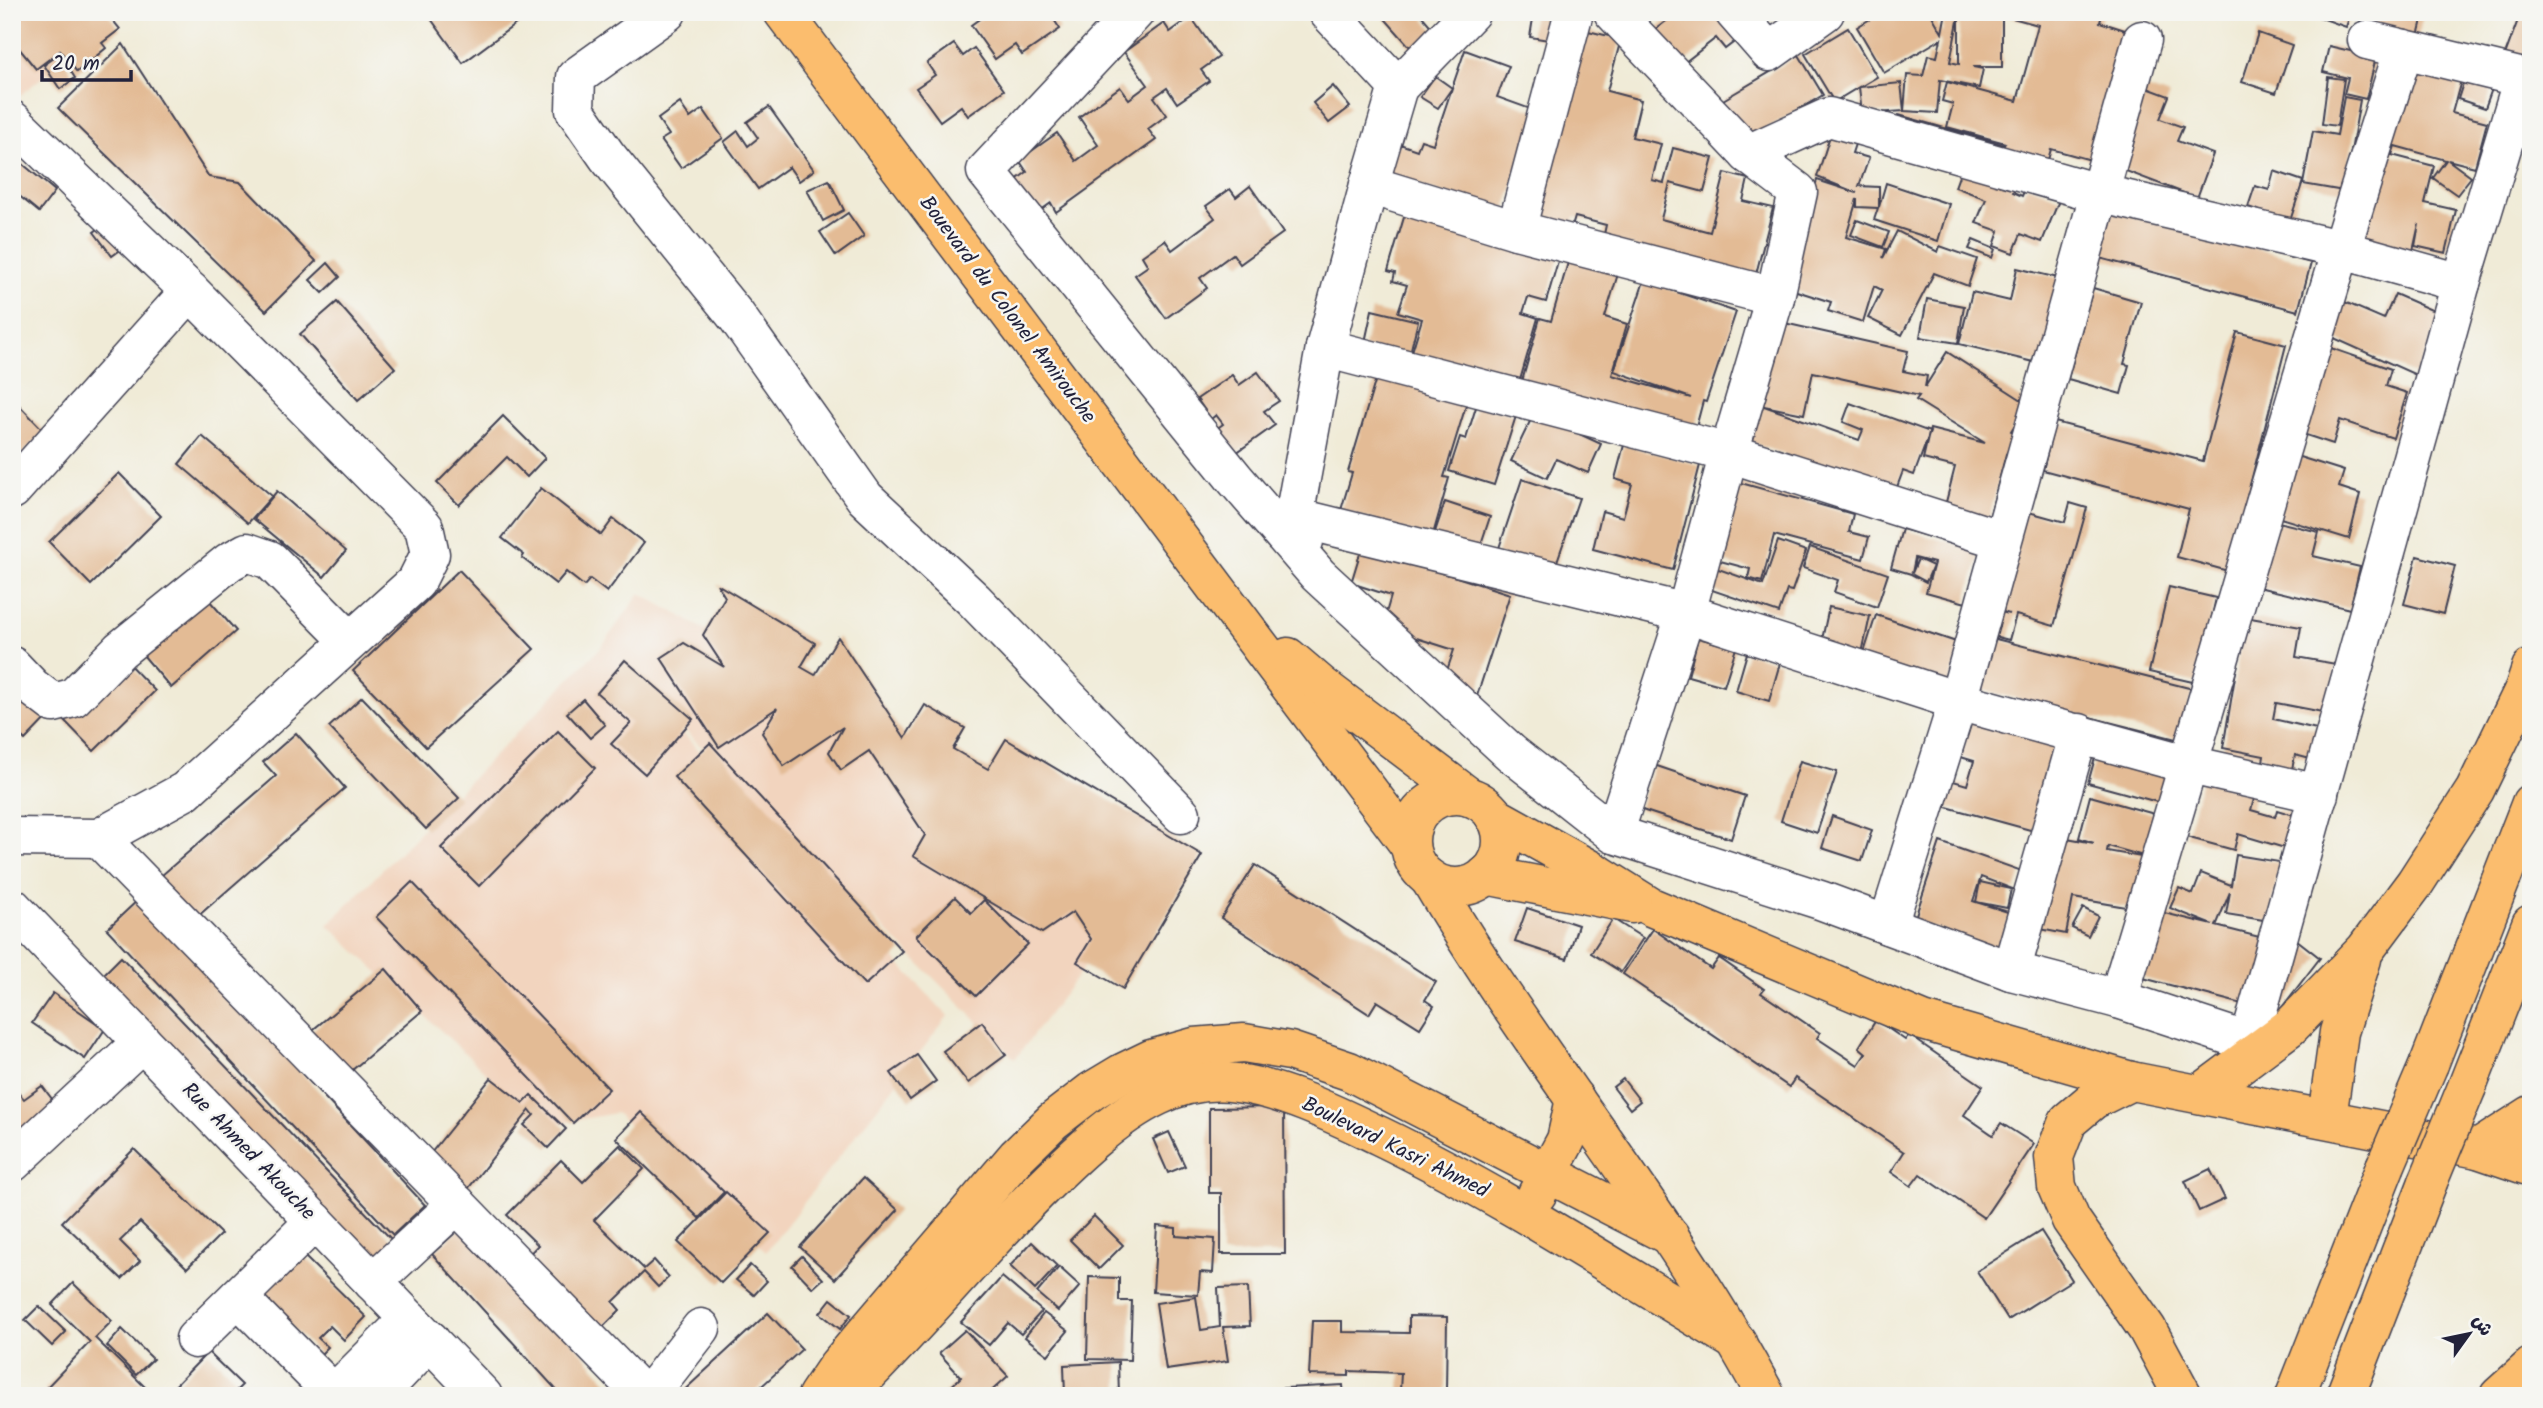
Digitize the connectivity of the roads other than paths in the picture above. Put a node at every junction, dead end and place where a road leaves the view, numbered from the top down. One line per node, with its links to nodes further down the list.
1 (667, 12): 40 (street)
2 (783, 12): 29 (main road, Bouevard du Colonel Amirouche)
3 (1135, 12): 28 (street)
4 (1328, 12): 13 (street)
5 (1471, 12): 13 (street)
6 (1574, 12): 18 (street)
7 (1613, 12): 15 (street)
8 (1734, 12): 9 (street)
9 (1825, 12)
10 (2142, 40): 17 (street)
11 (2367, 40): 12 (street)
12 (2404, 49): 19 (street); 20 (street)
13 (1398, 87): 16 (street)
14 (12, 120): 21 (street)
15 (1748, 154): 17 (street); 22 (street)
16 (1369, 185): 18 (street); 23 (street)
17 (2098, 193): 19 (street); 27 (street)
18 (1516, 230): 22 (street)
19 (2339, 248): 20 (street); 36 (street)
20 (2461, 283): 37 (street)
21 (190, 291): 25 (street); 31 (street)
22 (1775, 297): 24 (street)
23 (1325, 348): 24 (street); 26 (street)
24 (1729, 453): 27 (street); 30 (street)
25 (12, 490)
26 (1294, 517): 28 (street); 30 (street)
27 (2002, 540): 34 (street)
28 (1318, 575): 41 (street)
29 (1230, 608): 39 (main road, Bouevard du Colonel Amirouche); 44 (main road, Bouevard du Colonel Amirouche)
30 (1686, 613): 34 (street); 41 (street)
31 (350, 641): 32 (street); 43 (street)
32 (12, 666)
33 (2531, 668): 50 (main road)
34 (1958, 701): 35 (street); 49 (street)
35 (2079, 733): 36 (street); 52 (street)
36 (2190, 765): 37 (street); 53 (street)
37 (2319, 794): 53 (street)
38 (2531, 803): 82 (main road, bridge)
39 (1482, 807): 44 (main road); 45 (main road); 47 (main road, Bouevard du Colonel Amirouche)
40 (1181, 814)
41 (1614, 834): 49 (street)
42 (12, 837): 43 (street)
43 (99, 838): 64 (street)
44 (1419, 862): 45 (main road); 51 (main road, Bouevard du Colonel Amirouche)
45 (1477, 881): 47 (main road); 51 (main road)
46 (12, 907): 54 (street, Rue Ahmed Akouche)
47 (1651, 907): 55 (main road)
48 (2531, 924): 83 (main road, bridge)
49 (1888, 925): 52 (street)
50 (2365, 950): 56 (main road); 59 (main road)
51 (1480, 959): 57 (main road, Bouevard du Colonel Amirouche)
52 (2011, 971): 53 (street)
53 (2118, 999)
54 (142, 1042): 61 (street); 66 (street, Rue Ahmed Akouche)
55 (2131, 1081): 56 (main road); 81 (main road)
56 (2200, 1094): 59 (main road)
57 (1575, 1099): 63 (main road); 67 (main road, Bouevard du Colonel Amirouche)
58 (2531, 1115): 60 (main road)
59 (2327, 1118): 60 (main road)
60 (2478, 1149): 62 (main road)
61 (12, 1163)
62 (2531, 1167)
63 (1548, 1172): 65 (main road); 67 (main road); 78 (main road)
64 (457, 1203): 68 (street); 77 (street)
65 (1527, 1214): 73 (main road, Boulevard Kasri Ahmed); 79 (main road, Boulevard Kasri Ahmed)
66 (315, 1221): 68 (street, Rue Ahmed Akouche); 69 (street)
67 (1670, 1236): 73 (main road, Bouevard du Colonel Amirouche)
68 (373, 1282): 71 (street, Rue Ahmed Akouche)
69 (238, 1297): 71 (street); 72 (street)
70 (701, 1328): 77 (street)
71 (419, 1329): 75 (street); 76 (street, Rue Ahmed Akouche)
72 (195, 1339)
73 (1737, 1342): 80 (main road, Bouevard du Colonel Amirouche)
74 (2531, 1367): 84 (main road)
75 (377, 1396)
76 (483, 1396)
77 (646, 1396)
78 (817, 1396)
79 (845, 1396)
80 (1766, 1396)
81 (2183, 1396)
82 (2295, 1396)
83 (2345, 1396)
84 (2499, 1396)

